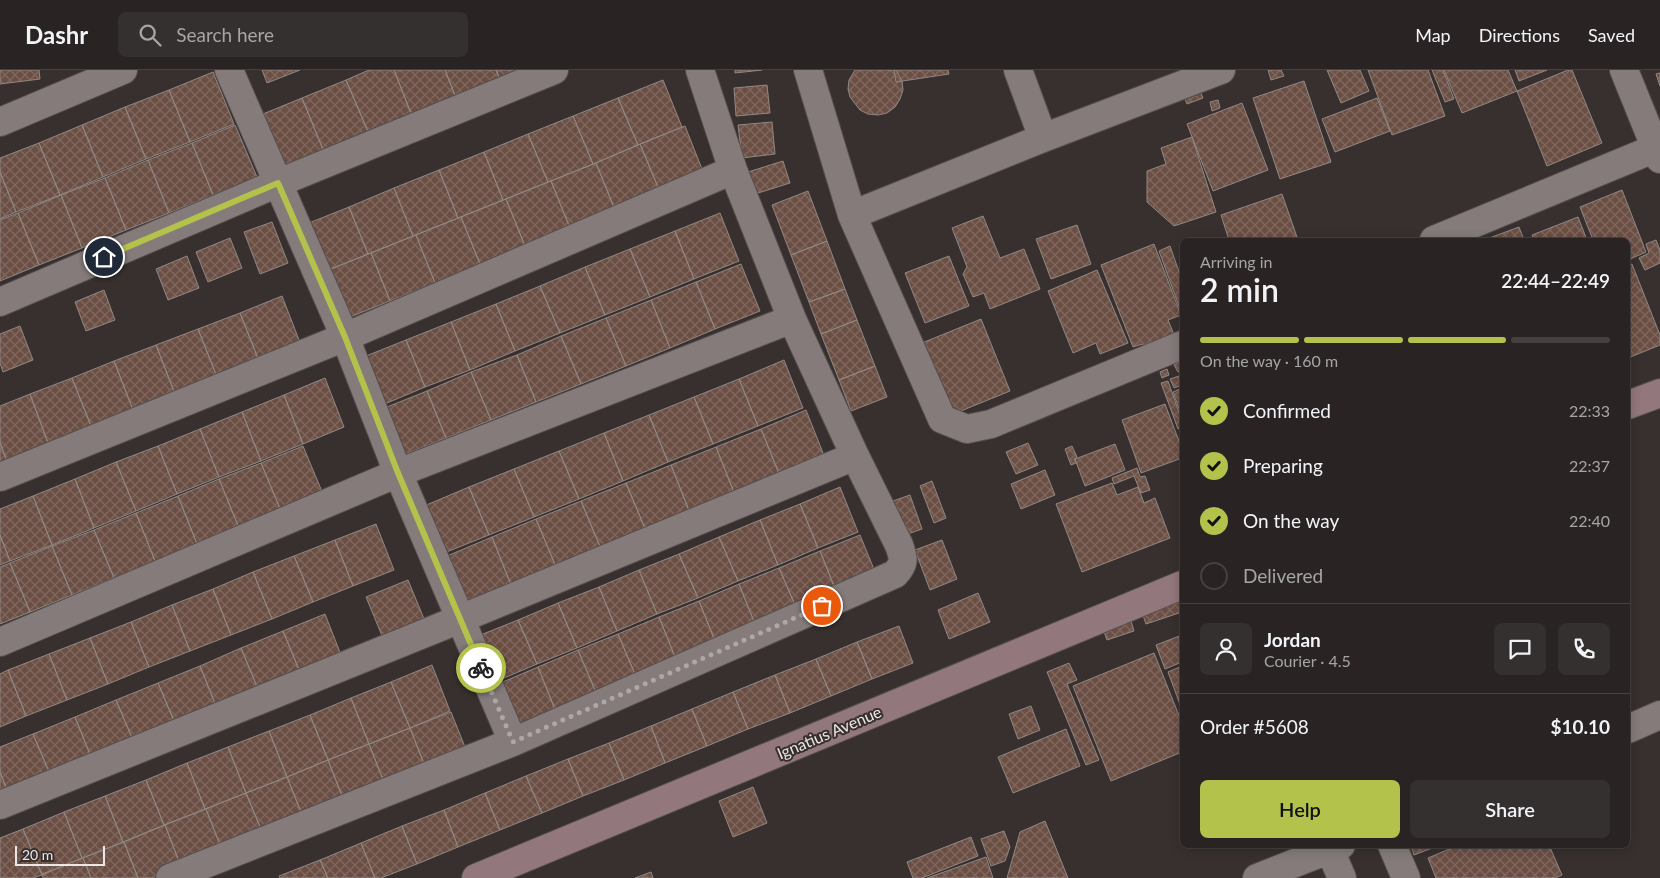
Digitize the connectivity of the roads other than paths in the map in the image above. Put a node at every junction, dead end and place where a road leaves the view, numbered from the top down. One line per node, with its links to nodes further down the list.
1 (123, 70): 9 (street)
2 (229, 70): 14 (street)
3 (554, 70): 14 (street)
4 (700, 70): 13 (street)
5 (808, 70): 15 (street)
6 (1018, 70): 11 (street)
7 (1624, 70): 12 (street)
8 (1214, 72): 11 (street)
9 (64, 82): 10 (street)
10 (0, 122)
11 (1043, 138): 15 (street)
12 (1658, 153): 16 (street)
13 (733, 170): 18 (street); 19 (street)
14 (278, 183): 17 (street); 19 (street)
15 (852, 215): 20 (street)
16 (1439, 238)
17 (0, 302)
18 (792, 319): 23 (street); 24 (street)
19 (345, 337): 24 (street); 25 (street)
20 (1180, 346)
21 (1660, 393): 22 (street)
22 (1630, 405)
23 (855, 456): 27 (street); 31 (street)
24 (398, 473): 27 (street); 28 (street)
25 (0, 477)
26 (1180, 586): 37 (street, Ignatius Avenue)
27 (460, 619): 31 (street); 32 (street)
28 (0, 642)
29 (1660, 715): 30 (street)
30 (1630, 728)
31 (513, 742): 36 (street)
32 (0, 805)
33 (1333, 848): 38 (street)
34 (1336, 848): 39 (street)
35 (1393, 848): 40 (street)
36 (170, 878)
37 (476, 878)
38 (1257, 878)
39 (1342, 878)
40 (1406, 878)

